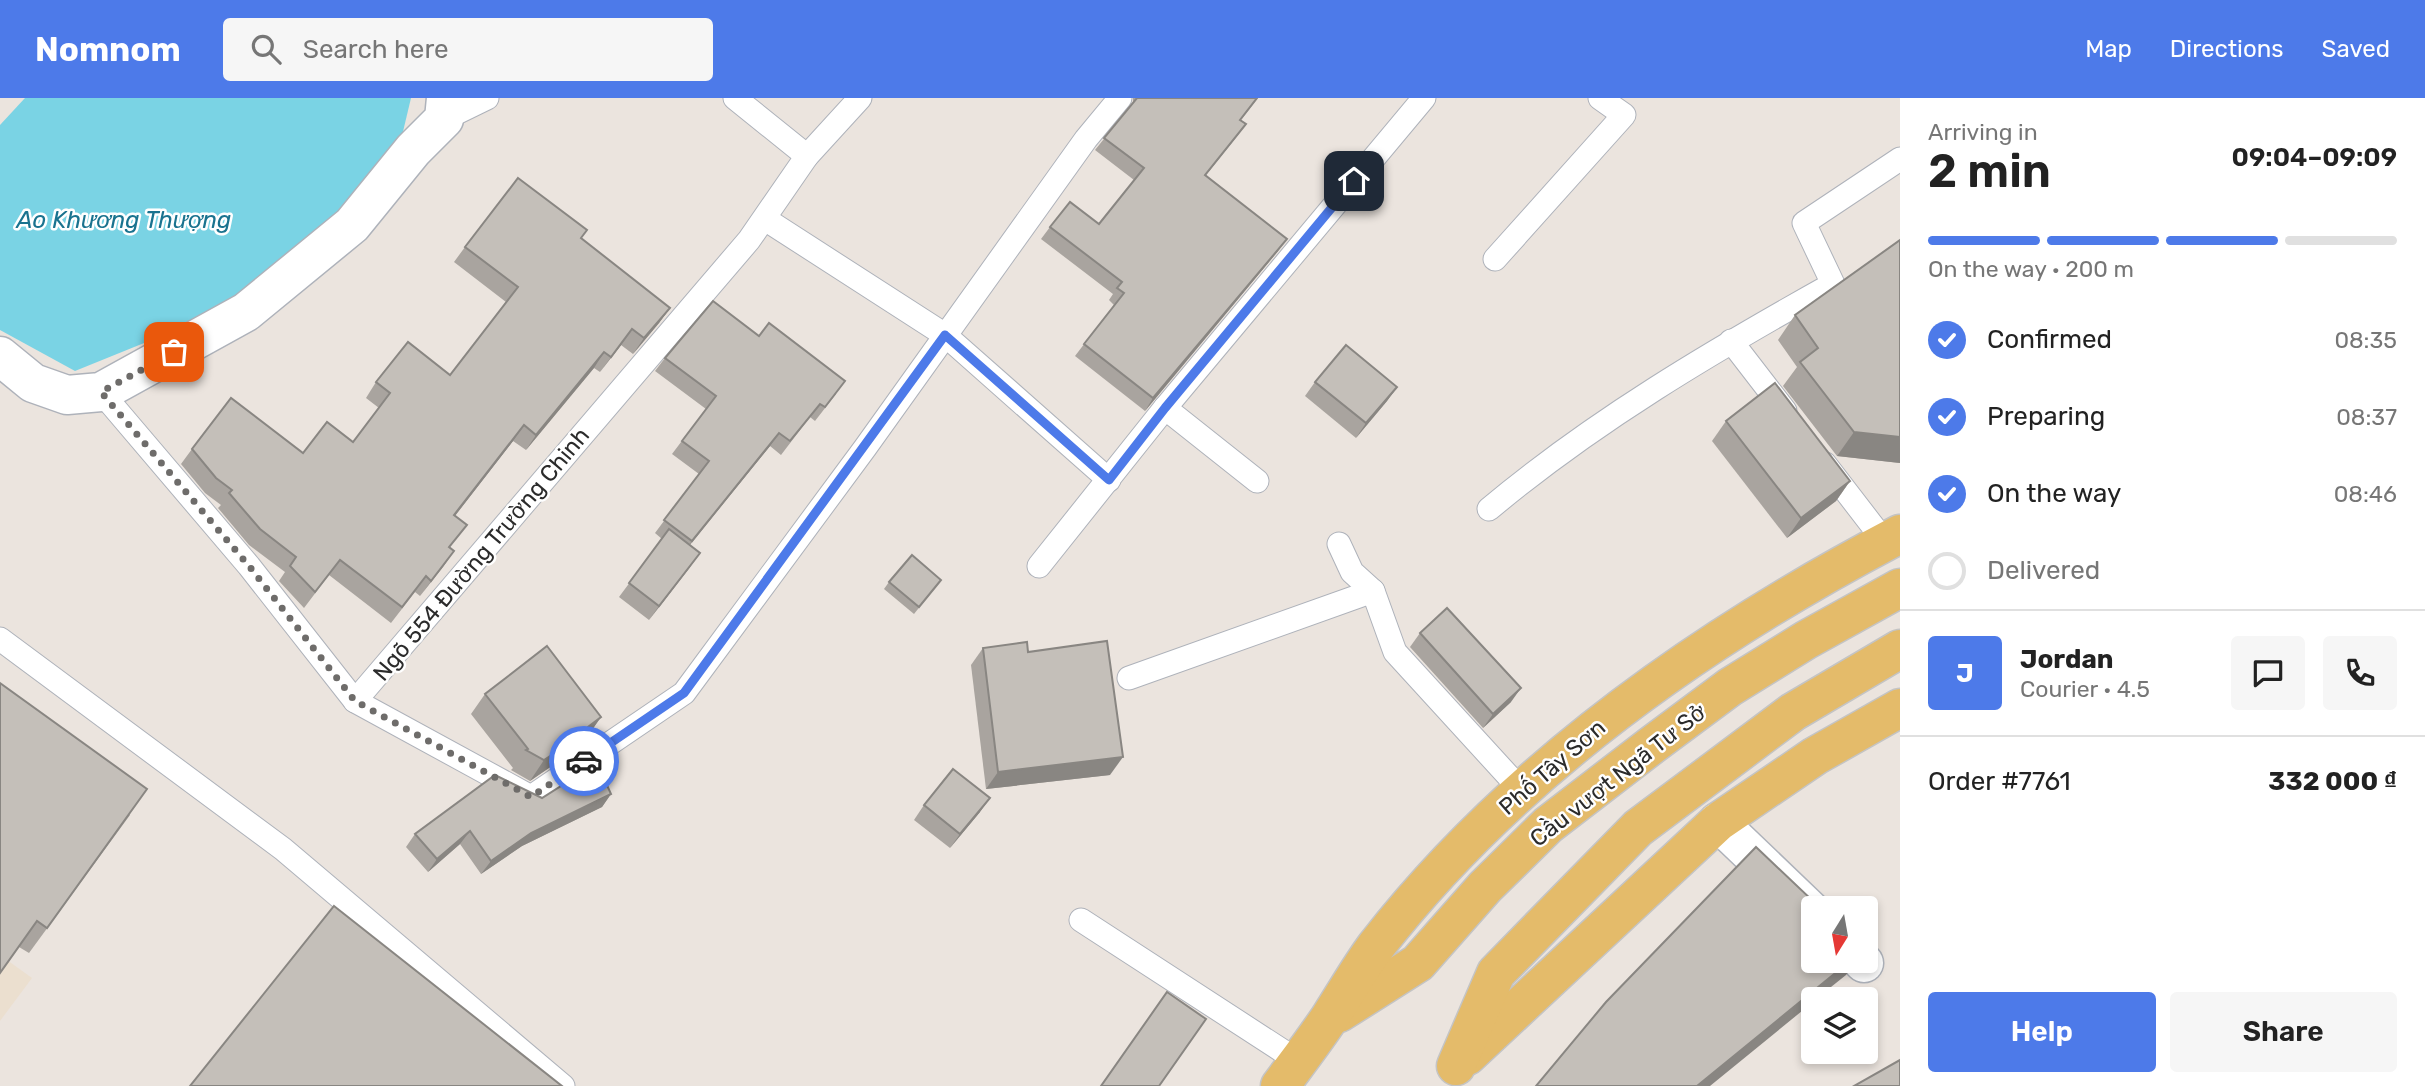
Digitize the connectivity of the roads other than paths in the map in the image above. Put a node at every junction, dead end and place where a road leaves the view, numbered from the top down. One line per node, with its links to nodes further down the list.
1 (486, 98): 7 (lane)
2 (735, 98): 8 (lane)
3 (860, 98): 8 (lane, Ngõ 554 Đường Trường Chinh)
4 (1120, 98): 12 (lane)
5 (1424, 98): 16 (lane)
6 (1600, 98): 11 (lane)
7 (445, 108): 15 (street)
8 (807, 156): 10 (lane, Ngõ 554 Đường Trường Chinh)
9 (1900, 159): 13 (lane)
10 (765, 219): 12 (lane); 30 (lane, Ngõ 554 Đường Trường Chinh)
11 (1495, 258)
12 (945, 335): 19 (lane); 30 (lane)
13 (1731, 341): 17 (lane); 21 (lane)
14 (0, 356): 15 (street)
15 (101, 392): 30 (lane, Ngõ 554 Đường Trường Chinh)
16 (1165, 408): 19 (lane); 20 (lane)
17 (1795, 424)
18 (1811, 445): 22 (lane)
19 (1109, 480): 24 (lane)
20 (1257, 481)
21 (1489, 509)
22 (1892, 538): 32 (main road, Phố Tây Sơn)
23 (1339, 544): 26 (lane)
24 (1039, 566)
25 (1900, 588): 36 (main road, Cầu vượt Ngã Tư Sở)
26 (1373, 591): 29 (lane); 32 (lane)
27 (0, 639): 39 (lane)
28 (1900, 649): 38 (main road)
29 (1129, 678)
30 (355, 701)
31 (1900, 708): 33 (main road)
32 (1523, 792): 36 (main road, Phố Tây Sơn)
33 (1718, 822): 34 (street); 38 (main road)
34 (1801, 902)
35 (1081, 920): 37 (lane)
36 (1328, 1019): 37 (main road, Phố Tây Sơn)
37 (1289, 1073)
38 (1449, 1076)
39 (563, 1086)

